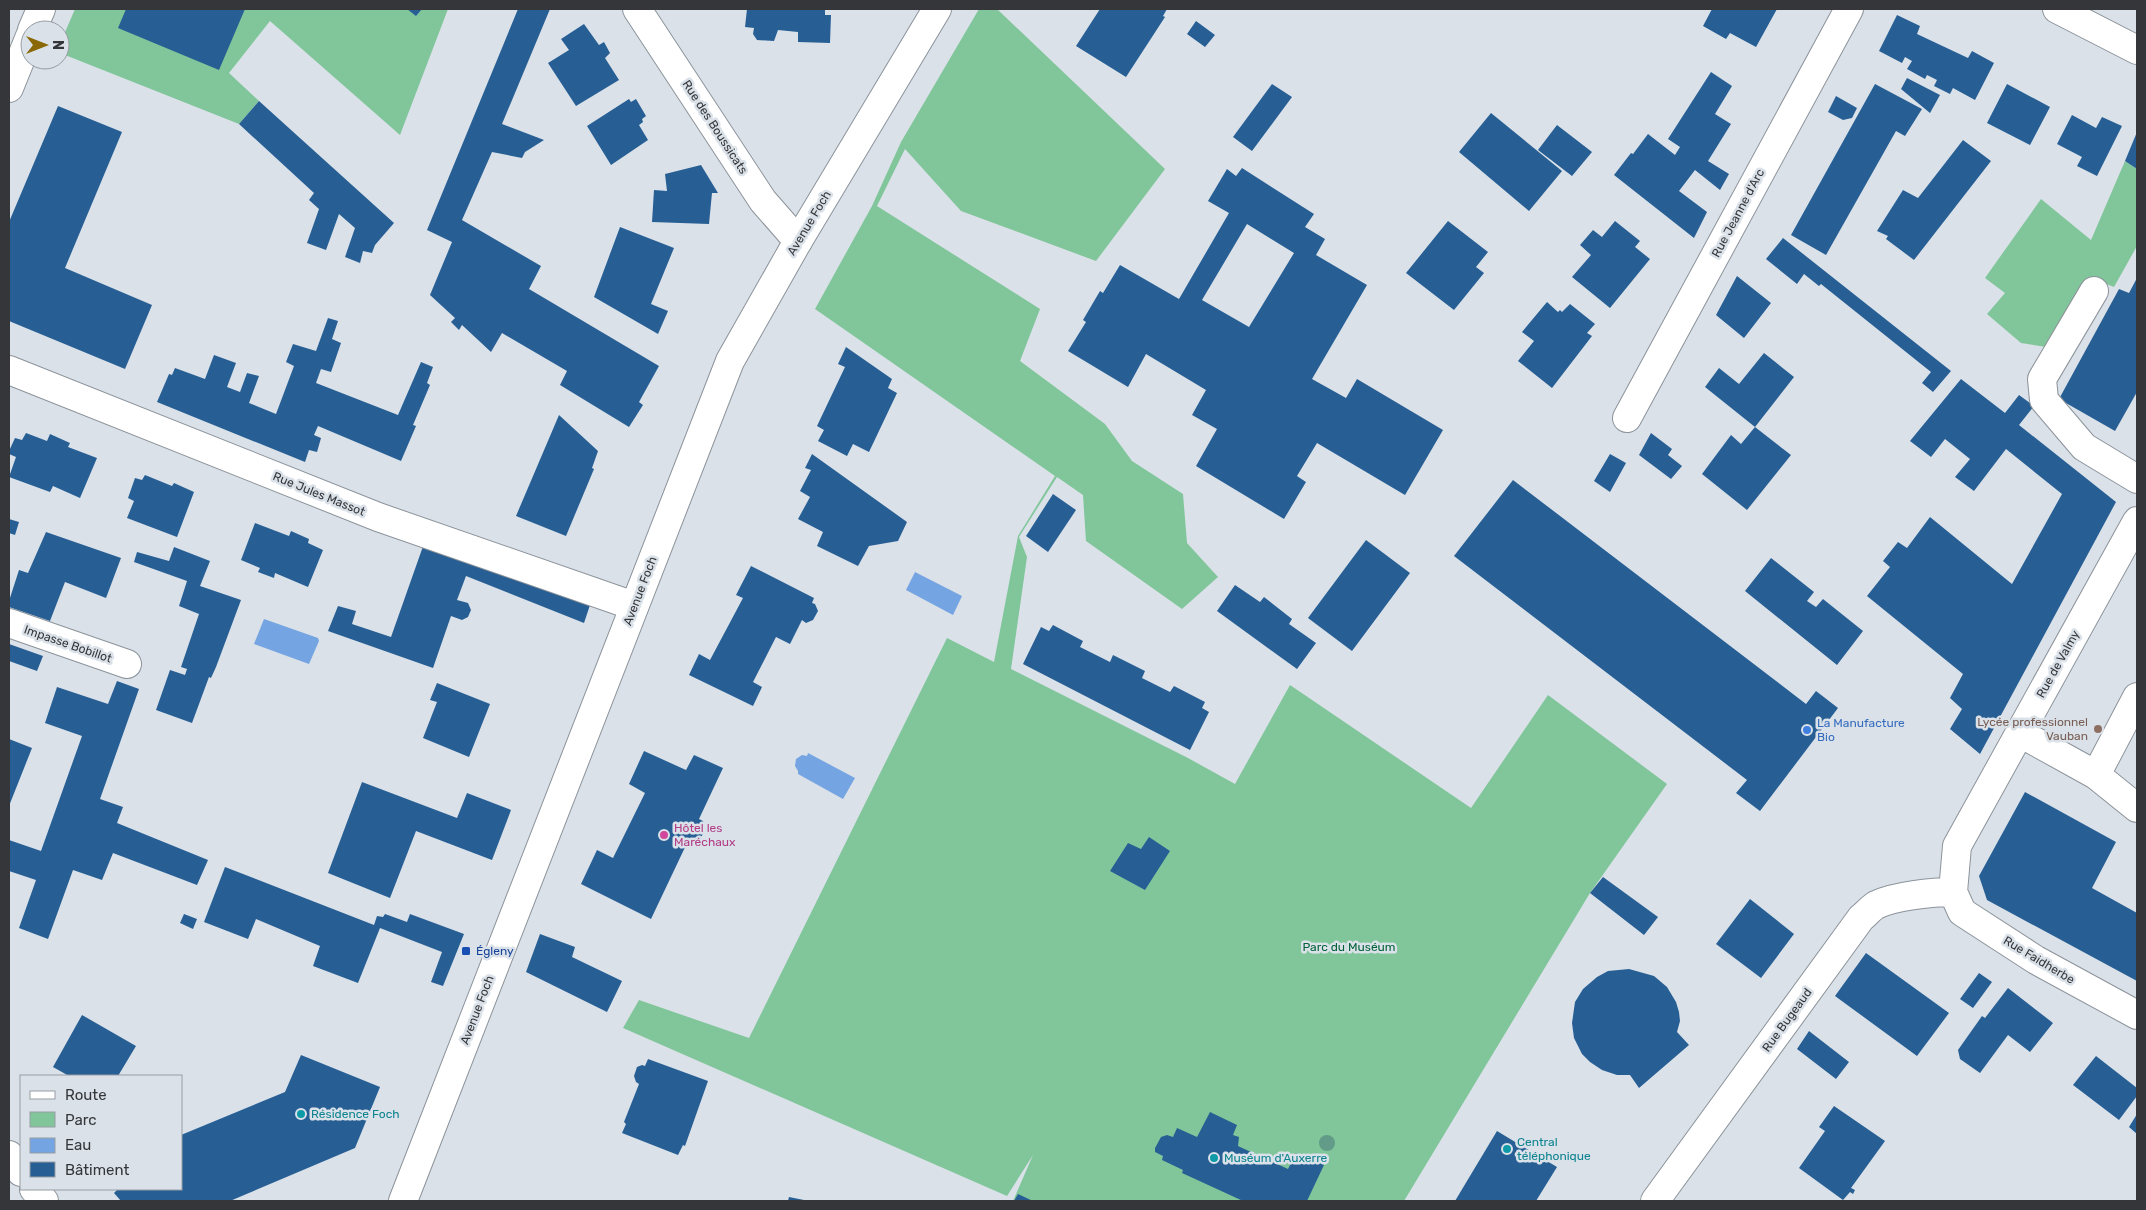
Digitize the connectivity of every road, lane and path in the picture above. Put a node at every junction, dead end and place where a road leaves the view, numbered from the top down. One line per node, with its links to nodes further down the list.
1 (637, 9): 8 (street, Rue des Boussicats)
2 (937, 9): 8 (street, Avenue Foch)
3 (1848, 9): 11 (street, Rue Jeanne d'Arc)
4 (2056, 9): 5 (street)
5 (2137, 50)
6 (20, 61): 7 (street)
7 (9, 88)
8 (798, 242): 14 (street, Avenue Foch)
9 (2094, 291): 12 (street)
10 (9, 370): 14 (street, Rue Jules Massot)
11 (1627, 418)
12 (2137, 479)
13 (2137, 521): 18 (street, Rue de Valmy)
14 (634, 606): 27 (street, Avenue Foch)
15 (9, 623): 16 (street, Impasse Bobillot)
16 (127, 664)
17 (2137, 697): 19 (street)
18 (2020, 733): 19 (street); 21 (street, Rue de Valmy)
19 (2096, 775): 20 (street)
20 (2137, 808)
21 (1954, 892): 22 (street, Rue Faidherbe); 28 (street, Rue Bugeaud)
22 (2137, 1015)
23 (9, 1155): 24 (street)
24 (20, 1171)
25 (35, 1190): 26 (street)
26 (44, 1201)
27 (403, 1201)
28 (1655, 1201)

